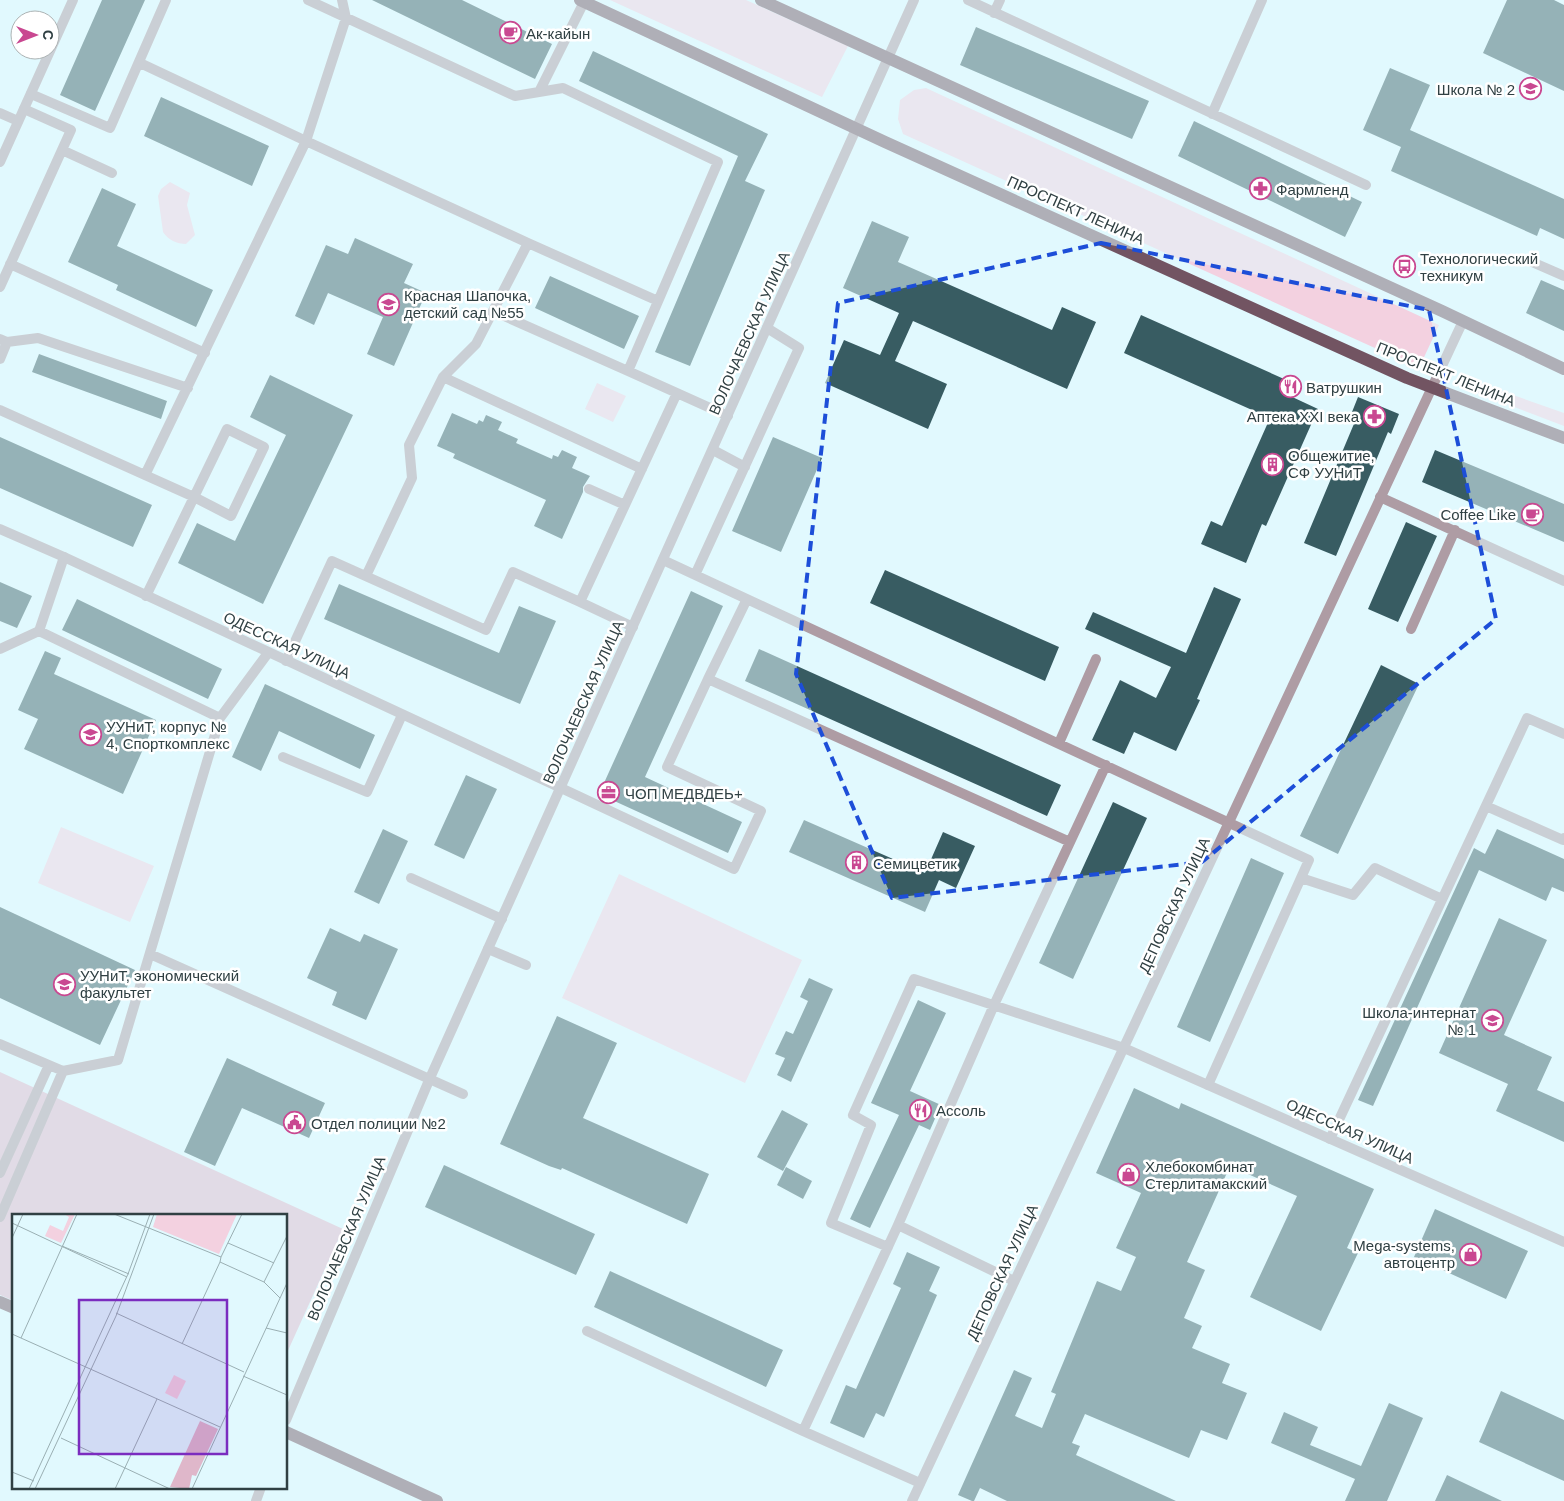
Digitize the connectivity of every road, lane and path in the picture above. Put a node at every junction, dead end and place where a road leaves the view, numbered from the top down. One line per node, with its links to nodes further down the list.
1 (74, 0): 16 (street)
2 (166, 0): 14 (street)
3 (308, 0): 12 (street)
4 (342, 0): 12 (street)
5 (761, 0): 13 (main road)
6 (914, 0): 13 (street, ВОЛОЧАЕВСКАЯ УЛИЦА)
7 (968, 0): 11 (street)
8 (1000, 0): 11 (street)
9 (1262, 0): 19 (street)
10 (582, 1): 15 (street); 21 (main road, ПРОСПЕКТ ЛЕНИНА)
11 (994, 13): 19 (street)
12 (346, 18): 15 (street); 22 (street)
13 (888, 59): 21 (street, ВОЛОЧАЕВСКАЯ УЛИЦА); 34 (main road)
14 (140, 63): 16 (street); 22 (street)
15 (540, 92): 32 (street)
16 (31, 94): 17 (street)
17 (24, 109): 20 (street); 23 (street)
18 (0, 112): 20 (street)
19 (1212, 114): 26 (street)
20 (18, 121): 24 (street)
21 (857, 128): 35 (street, ВОЛОЧАЕВСКАЯ УЛИЦА); 43 (main road, ПРОСПЕКТ ЛЕНИНА)
22 (306, 141): 27 (street); 37 (street)
23 (62, 150): 25 (street); 29 (street)
24 (0, 162)
25 (112, 173)
26 (1366, 185)
27 (528, 243): 32 (street); 33 (street)
28 (1532, 262): 30 (street)
29 (10, 264): 31 (street); 37 (street)
30 (1564, 276)
31 (0, 287)
32 (658, 301): 40 (street)
33 (493, 311): 40 (street); 41 (street)
34 (1463, 321): 39 (main road); 43 (street, ДЕПОВСКАЯ УЛИЦА)
35 (768, 328): 46 (street, ВОЛОЧАЕВСКАЯ УЛИЦА); 49 (street)
36 (4, 340): 38 (street); 42 (street)
37 (205, 353): 42 (street)
38 (0, 359)
39 (1564, 369)
40 (628, 372): 44 (street)
41 (442, 377): 50 (street); 61 (street)
42 (188, 388): 51 (street)
43 (1433, 389): 47 (main road, ПРОСПЕКТ ЛЕНИНА); 54 (street, ДЕПОВСКАЯ УЛИЦА)
44 (677, 393): 46 (street); 50 (street)
45 (0, 410): 51 (street)
46 (728, 416): 48 (street, ВОЛОЧАЕВСКАЯ УЛИЦА)
47 (1564, 438)
48 (713, 450): 49 (street); 59 (street, ВОЛОЧАЕВСКАЯ УЛИЦА)
49 (745, 466): 60 (street)
50 (642, 468): 55 (street)
51 (146, 475): 53 (street)
52 (589, 489): 55 (street)
53 (194, 497): 53 (street); 63 (street)
54 (1380, 497): 57 (street); 82 (street, ДЕПОВСКАЯ УЛИЦА)
55 (625, 505): 65 (street)
56 (0, 529): 58 (street, ОДЕССКАЯ УЛИЦА)
57 (1455, 530): 62 (street); 67 (street)
58 (64, 557): 63 (street, ОДЕССКАЯ УЛИЦА); 68 (street)
59 (663, 560): 60 (street); 66 (street, ВОЛОЧАЕВСКАЯ УЛИЦА)
60 (695, 575): 64 (street)
61 (366, 576): 65 (street); 72 (street)
62 (1564, 581)
63 (146, 596): 70 (street, ОДЕССКАЯ УЛИЦА)
64 (747, 599): 73 (street); 77 (street)
65 (580, 602): 66 (street)
66 (633, 627): 80 (street, ВОЛОЧАЕВСКАЯ УЛИЦА)
67 (1411, 629)
68 (39, 631): 69 (street); 75 (street)
69 (0, 649)
70 (268, 653): 72 (street, ОДЕССКАЯ УЛИЦА); 75 (street)
71 (1096, 658): 77 (street)
72 (286, 661): 74 (street, ОДЕССКАЯ УЛИЦА)
73 (708, 679): 80 (street, ОДЕССКАЯ УЛИЦА); 84 (street)
74 (402, 715): 78 (street); 80 (street, ОДЕССКАЯ УЛИЦА)
75 (220, 718): 90 (street)
76 (1564, 734): 81 (street)
77 (1059, 743): 79 (street)
78 (283, 757)
79 (1106, 765): 82 (street); 84 (street)
80 (561, 788): 88 (street, ВОЛОЧАЕВСКАЯ УЛИЦА)
81 (1486, 806): 83 (street); 87 (street)
82 (1230, 822): 86 (street); 94 (street, ДЕПОВСКАЯ УЛИЦА)
83 (1564, 838)
84 (1070, 842): 92 (street)
85 (411, 878): 88 (street)
86 (1301, 878): 87 (street); 98 (street)
87 (1442, 898): 100 (street)
88 (502, 919): 89 (street, ВОЛОЧАЕВСКАЯ УЛИЦА)
89 (488, 949): 91 (street); 97 (street, ВОЛОЧАЕВСКАЯ УЛИЦА)
90 (150, 954): 96 (street); 97 (street)
91 (526, 965)
92 (994, 1005): 94 (street, ОДЕССКАЯ УЛИЦА); 103 (street); 105 (street, ОДЕССКАЯ УЛИЦА)
93 (0, 1044): 95 (street)
94 (1124, 1048): 98 (street, ОДЕССКАЯ УЛИЦА); 106 (street, ДЕПОВСКАЯ УЛИЦА)
95 (50, 1065): 96 (street); 101 (street)
96 (62, 1071): 102 (street)
97 (430, 1078): 99 (street); 110 (street, ВОЛОЧАЕВСКАЯ УЛИЦА)
98 (1208, 1085): 100 (street, ОДЕССКАЯ УЛИЦА)
99 (463, 1094)
100 (1330, 1138): 104 (street, ОДЕССКАЯ УЛИЦА)
101 (0, 1173)
102 (0, 1217)
103 (898, 1225): 105 (street); 106 (street)
104 (1564, 1242)
105 (888, 1247): 111 (street)
106 (1014, 1281): 113 (street, ДЕПОВСКАЯ УЛИЦА)
107 (0, 1302): 108 (main road)
108 (12, 1307)
109 (587, 1331): 111 (street)
110 (288, 1415)
111 (803, 1431): 113 (street)
112 (288, 1433): 116 (main road)
113 (920, 1482): 117 (street, ДЕПОВСКАЯ УЛИЦА)
114 (261, 1488): 115 (street)
115 (256, 1501)
116 (437, 1501)
117 (912, 1501)

